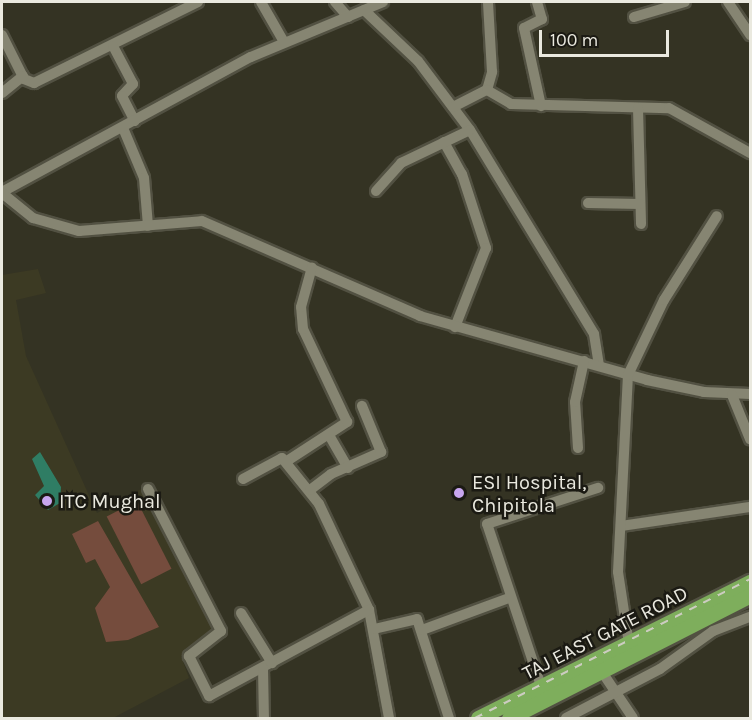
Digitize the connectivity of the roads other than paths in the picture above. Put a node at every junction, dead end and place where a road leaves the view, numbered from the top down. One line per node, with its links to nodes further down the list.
1 (198, 2): 15 (street)
2 (261, 2): 14 (street)
3 (335, 2): 10 (street)
4 (383, 2): 9 (street)
5 (488, 2): 17 (street)
6 (537, 2): 19 (street)
7 (685, 2): 11 (street)
8 (728, 2): 13 (street)
9 (364, 9): 10 (street); 20 (street)
10 (348, 17): 14 (street)
11 (634, 17)
12 (2, 35): 16 (street)
13 (750, 35)
14 (284, 42): 22 (street)
15 (113, 46): 16 (street); 22 (street)
16 (23, 76): 18 (street)
17 (487, 90): 19 (street); 20 (street)
18 (2, 93)
19 (541, 106): 21 (street)
20 (453, 107): 24 (street)
21 (638, 108): 26 (street); 30 (street)
22 (135, 122): 23 (street)
23 (123, 128): 28 (street); 33 (street)
24 (470, 130): 25 (street); 37 (street)
25 (444, 142): 27 (street); 35 (street)
26 (750, 153)
27 (376, 191)
28 (2, 193): 33 (street)
29 (588, 203): 30 (street)
30 (640, 204): 32 (street)
31 (717, 216): 38 (street)
32 (641, 224)
33 (148, 226): 34 (street)
34 (312, 267): 35 (street); 42 (street)
35 (455, 327): 36 (street)
36 (584, 361): 37 (street); 44 (street)
37 (599, 365): 38 (street)
38 (628, 375): 40 (street); 52 (street)
39 (750, 394): 40 (street)
40 (732, 395): 43 (street)
41 (362, 406): 46 (street)
42 (329, 435): 45 (street); 46 (street)
43 (750, 439)
44 (578, 448)
45 (286, 461): 47 (street); 50 (street)
46 (348, 468): 50 (street)
47 (243, 479)
48 (598, 488): 55 (street)
49 (148, 489): 62 (street)
50 (310, 490): 56 (street)
51 (750, 507): 52 (street)
52 (621, 526): 61 (street)
53 (750, 582): 61 (main road, TAJ EAST GATE ROAD)
54 (750, 595): 63 (main road)
55 (509, 598): 60 (street); 64 (street)
56 (369, 610): 59 (street); 62 (street)
57 (241, 613): 62 (street)
58 (750, 617): 65 (street)
59 (374, 629): 60 (street); 67 (street)
60 (422, 630): 68 (street)
61 (629, 644): 64 (main road, TAJ EAST GATE ROAD)
62 (267, 666): 66 (street)
63 (602, 672): 65 (street); 70 (main road)
64 (542, 689): 69 (main road, TAJ EAST GATE ROAD)
65 (618, 693): 71 (street); 72 (street)
66 (264, 718)
67 (389, 718)
68 (449, 718)
69 (478, 718)
70 (509, 718)
71 (566, 718)
72 (633, 718)

